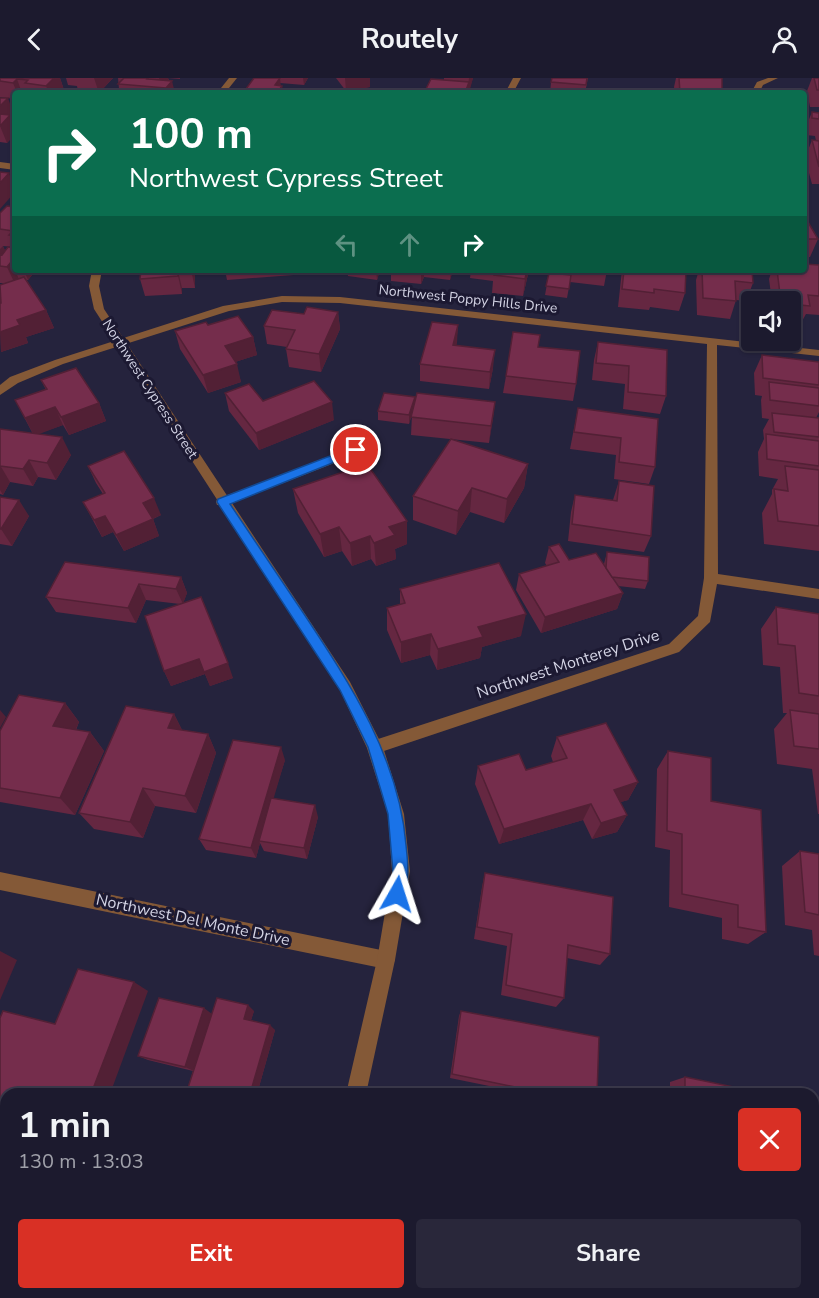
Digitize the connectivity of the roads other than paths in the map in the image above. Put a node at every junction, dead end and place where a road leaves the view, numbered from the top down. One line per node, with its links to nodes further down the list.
1 (233, 78): 3 (street)
2 (774, 78): 4 (street)
3 (223, 90)
4 (757, 90)
5 (96, 273): 7 (street, Northwest Cypress Street)
6 (712, 341): 7 (street, Northwest Poppy Hills Drive); 8 (street, Northwest Poppy Hills Drive); 12 (street, Northwest Monterey Drive)
7 (119, 342): 9 (street); 11 (street, Northwest Cypress Street)
8 (819, 353)
9 (0, 391)
10 (356, 450): 11 (street)
11 (222, 502): 14 (street, Northwest Cypress Street)
12 (711, 578): 13 (street); 14 (street, Northwest Monterey Drive)
13 (819, 594)
14 (375, 747): 16 (street, Northwest Cypress Street)
15 (0, 881): 16 (street, Northwest Del Monte Drive)
16 (386, 960): 17 (street, Northwest Cypress Street)
17 (357, 1088)

